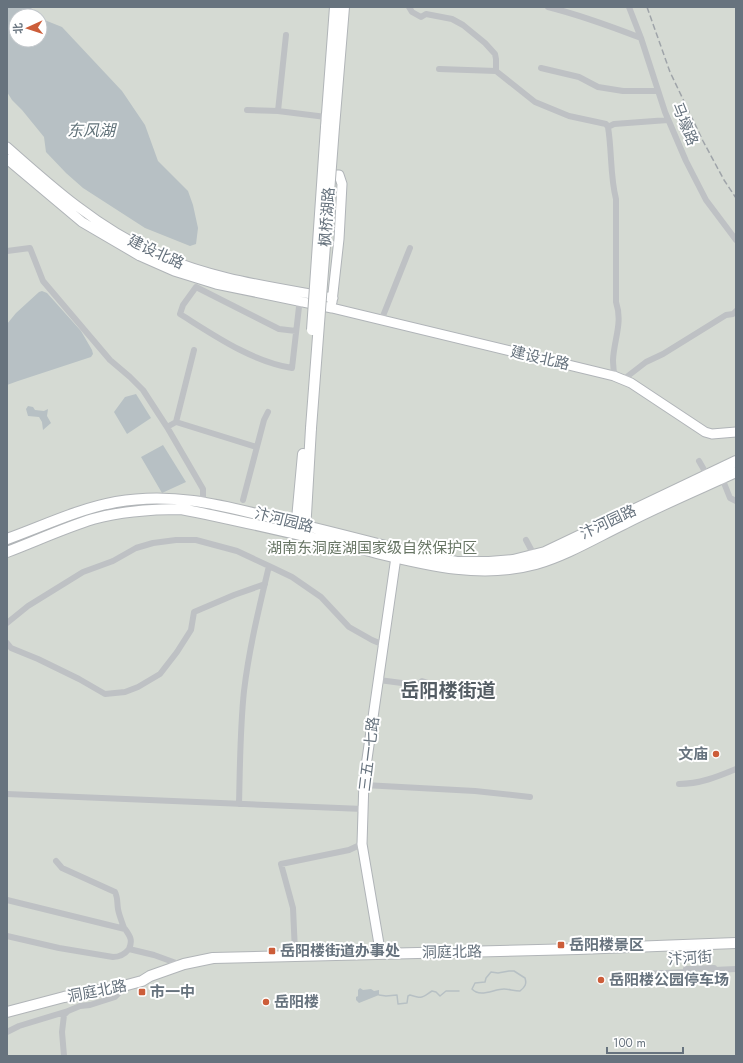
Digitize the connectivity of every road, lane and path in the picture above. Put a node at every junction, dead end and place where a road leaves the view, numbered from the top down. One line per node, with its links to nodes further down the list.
1 (335, 7): 15 (main road, 枫桥湖路)
2 (344, 7): 15 (main road, 枫桥湖路)
3 (409, 7): 10 (street)
4 (548, 7): 7 (street)
5 (629, 7): 7 (street, 马壕路)
6 (286, 35): 13 (street)
7 (641, 38): 11 (street, 马壕路)
8 (541, 68): 11 (street)
9 (439, 69): 10 (street)
10 (496, 71): 16 (street)
11 (658, 91): 14 (street, 马壕路)
12 (247, 110): 13 (street)
13 (278, 111): 15 (street)
14 (668, 120): 16 (street); 20 (street, 马壕路)
15 (329, 123): 19 (main road, 枫桥湖路, bridge); 35 (main road, 枫桥湖路, bridge)
16 (608, 127): 30 (street)
17 (7, 147): 23 (main road, 建设北路)
18 (7, 159): 23 (main road)
19 (330, 175): 24 (main road); 35 (main road, 枫桥湖路, bridge)
20 (736, 240)
21 (410, 248): 27 (street)
22 (7, 251): 34 (street)
23 (300, 297): 24 (main road, 建设北路); 25 (main road, 建设北路); 28 (street)
24 (333, 298): 25 (main road)
25 (332, 308): 27 (main road, 建设北路)
26 (736, 311): 31 (street)
27 (382, 321): 30 (main road, 建设北路)
28 (296, 331): 28 (street)
29 (194, 350): 33 (street)
30 (614, 376): 31 (main road, 建设北路)
31 (624, 380): 36 (main road, 建设北路)
32 (268, 412): 37 (street)
33 (176, 422): 34 (street); 37 (street)
34 (167, 427): 44 (street)
35 (308, 427): 46 (main road)
36 (736, 432)
37 (256, 447): 43 (street)
38 (699, 461): 41 (street)
39 (736, 462): 41 (main road, 汴河园路)
40 (736, 472): 42 (main road, 汴河园路)
41 (707, 475): 52 (main road, 汴河园路)
42 (722, 478): 45 (street); 53 (main road, 汴河园路)
43 (243, 500)
44 (203, 501): 46 (main road, 汴河园路); 48 (main road, 汴河园路)
45 (736, 501)
46 (301, 524): 47 (main road); 50 (main road, 汴河园路)
47 (300, 535): 50 (main road, 汴河园路); 51 (main road, 汴河园路)
48 (7, 539)
49 (526, 540): 52 (street)
50 (366, 545): 52 (main road, 汴河园路); 53 (main road, 汴河园路)
51 (7, 552)
52 (534, 555)
53 (396, 557): 58 (main road, 三五一七路)
54 (269, 566): 55 (street); 56 (street); 58 (street)
55 (265, 584): 57 (street); 66 (street)
56 (7, 623)
57 (7, 643)
58 (384, 645): 59 (main road, 三五一七路)
59 (379, 680): 60 (street); 63 (main road, 三五一七路)
60 (417, 685)
61 (736, 769): 62 (street)
62 (679, 784)
63 (364, 785): 65 (street); 67 (main road, 三五一七路)
64 (7, 794): 66 (street)
65 (530, 797)
66 (239, 804): 67 (street)
67 (363, 809): 68 (main road, 三五一七路)
68 (362, 844): 76 (main road, 三五一七路); 77 (street)
69 (56, 861): 71 (street)
70 (7, 900): 71 (street)
71 (124, 928): 75 (street)
72 (7, 936): 75 (street)
73 (736, 939): 76 (main road, 洞庭北路)
74 (736, 943): 81 (main road, 洞庭北路)
75 (129, 949): 78 (street)
76 (380, 950): 77 (main road, 洞庭北路)
77 (295, 952): 78 (main road, 洞庭北路)
78 (176, 963): 82 (main road, 洞庭北路)
79 (736, 969): 80 (street, 汴河街)
80 (645, 974)
81 (127, 985): 82 (main road, 洞庭北路); 83 (street)
82 (7, 1011)
83 (68, 1011): 84 (street); 85 (street)
84 (7, 1032)
85 (64, 1056)

